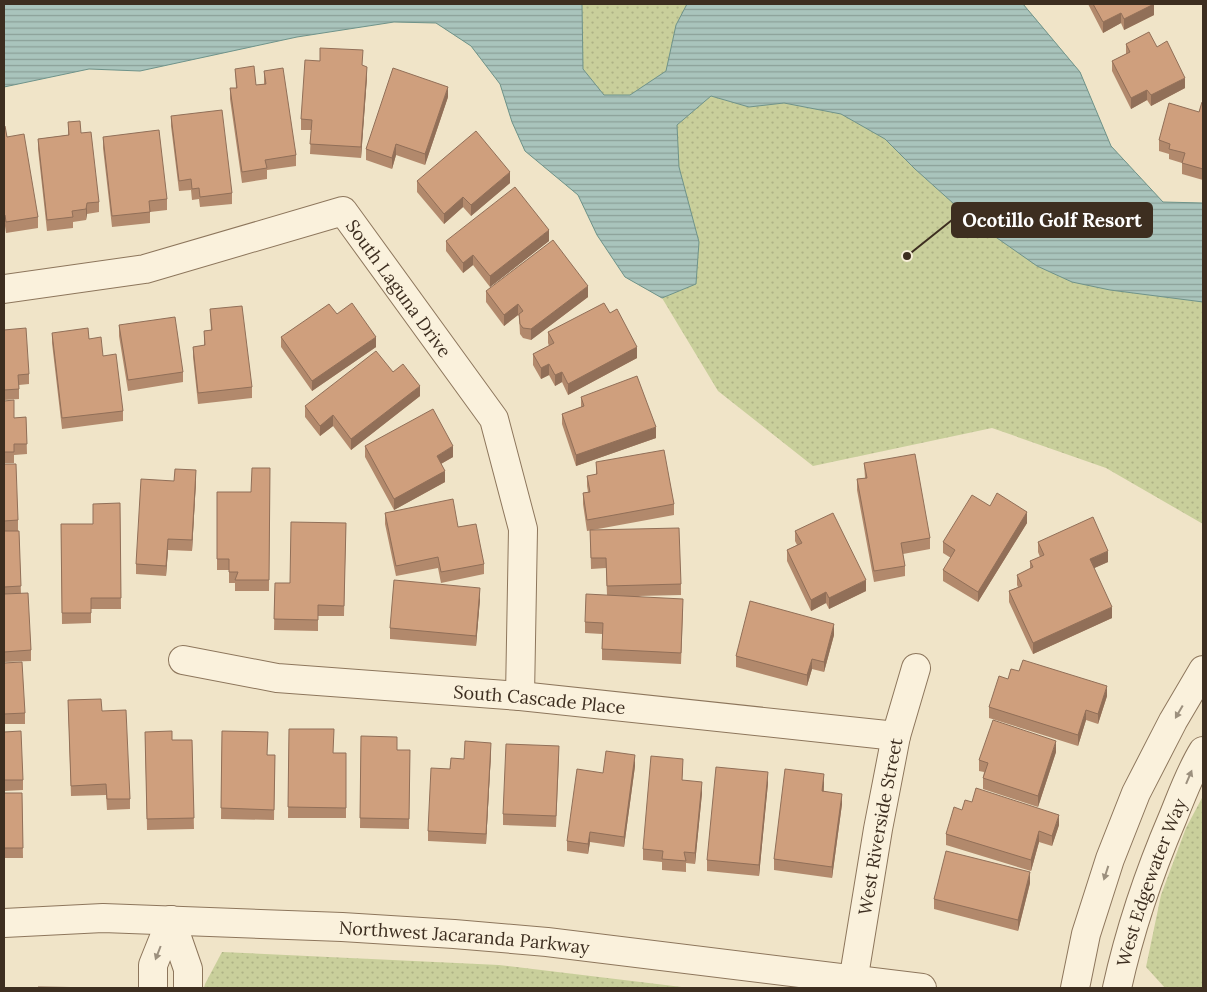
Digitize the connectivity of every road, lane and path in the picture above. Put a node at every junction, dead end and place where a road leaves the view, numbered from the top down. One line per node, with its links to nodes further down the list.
1 (4, 289): 5 (street, South Laguna Drive)
2 (183, 660): 5 (street, South Cascade Place)
3 (916, 668): 6 (street, West Riverside Street)
4 (1203, 670): 14 (street, one-way to 14)
5 (520, 696): 6 (street, South Cascade Place)
6 (896, 736): 10 (street, West Riverside Street)
7 (1203, 751): 15 (street, West Edgewater Way, one-way to 7)
8 (171, 920): 9 (street, Northwest Jacaranda Parkway); 10 (street, Northwest Jacaranda Parkway); 11 (street, one-way to 11); 12 (street)
9 (4, 923)
10 (853, 984): 13 (street, Northwest Jacaranda Parkway)
11 (153, 988)
12 (188, 988)
13 (922, 988)
14 (1075, 988)
15 (1117, 988)

